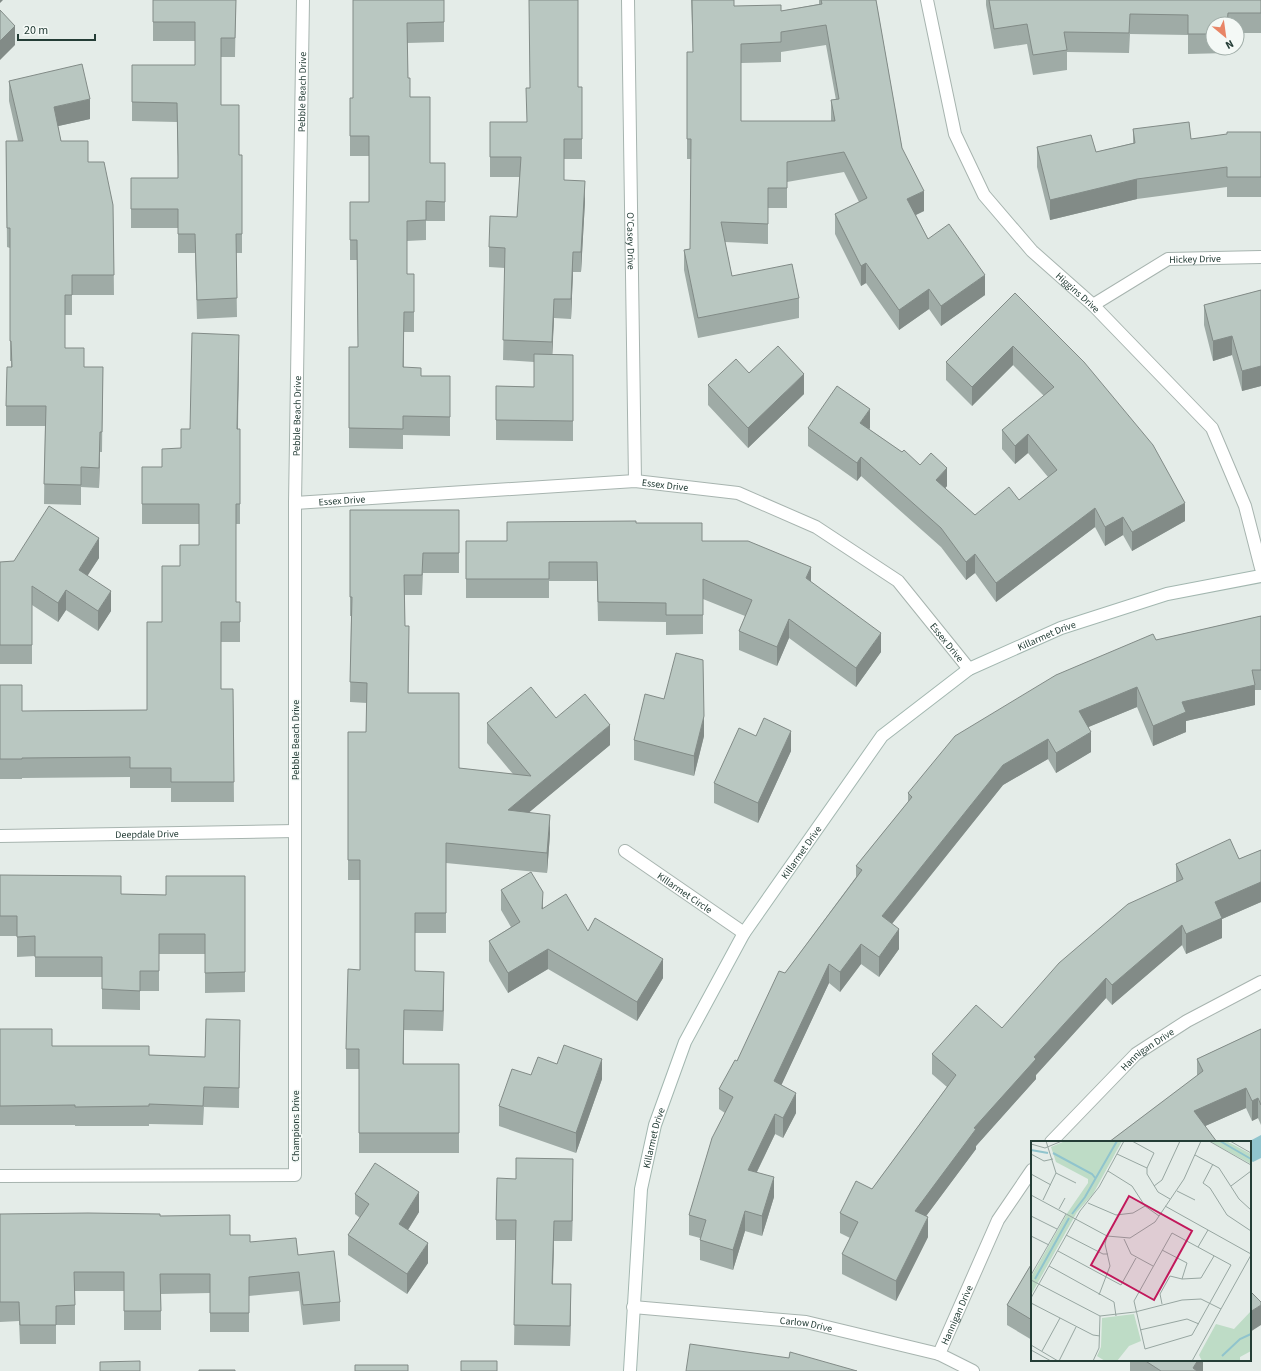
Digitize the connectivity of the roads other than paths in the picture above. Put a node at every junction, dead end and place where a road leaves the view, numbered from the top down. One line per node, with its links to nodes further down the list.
1 (303, 0): 7 (street, Pebble Beach Drive)
2 (628, 0): 6 (street, O'Casey Drive)
3 (927, 0): 5 (street, Higgins Drive)
4 (1261, 257): 5 (street, Hickey Drive)
5 (1093, 304): 8 (street, Higgins Drive)
6 (635, 481): 7 (street, Essex Drive); 10 (street, Essex Drive)
7 (295, 503): 11 (street, Pebble Beach Drive)
8 (1261, 568)
9 (1261, 576): 10 (street, Killarmet Drive)
10 (969, 669): 14 (street, Killarmet Drive)
11 (295, 831): 12 (street, Deepdale Drive); 18 (street, Champions Drive)
12 (0, 836)
13 (625, 851): 14 (street, Killarmet Circle)
14 (744, 933): 19 (street, Killarmet Drive)
15 (1261, 982): 16 (street, Hannigan Drive)
16 (1053, 1141)
17 (1031, 1171): 20 (street, Hannigan Drive)
18 (0, 1176)
19 (633, 1308): 20 (street, Carlow Drive); 21 (street, Killarmet Drive)
20 (939, 1354): 22 (street, Carlow Drive)
21 (630, 1371)
22 (973, 1371)

